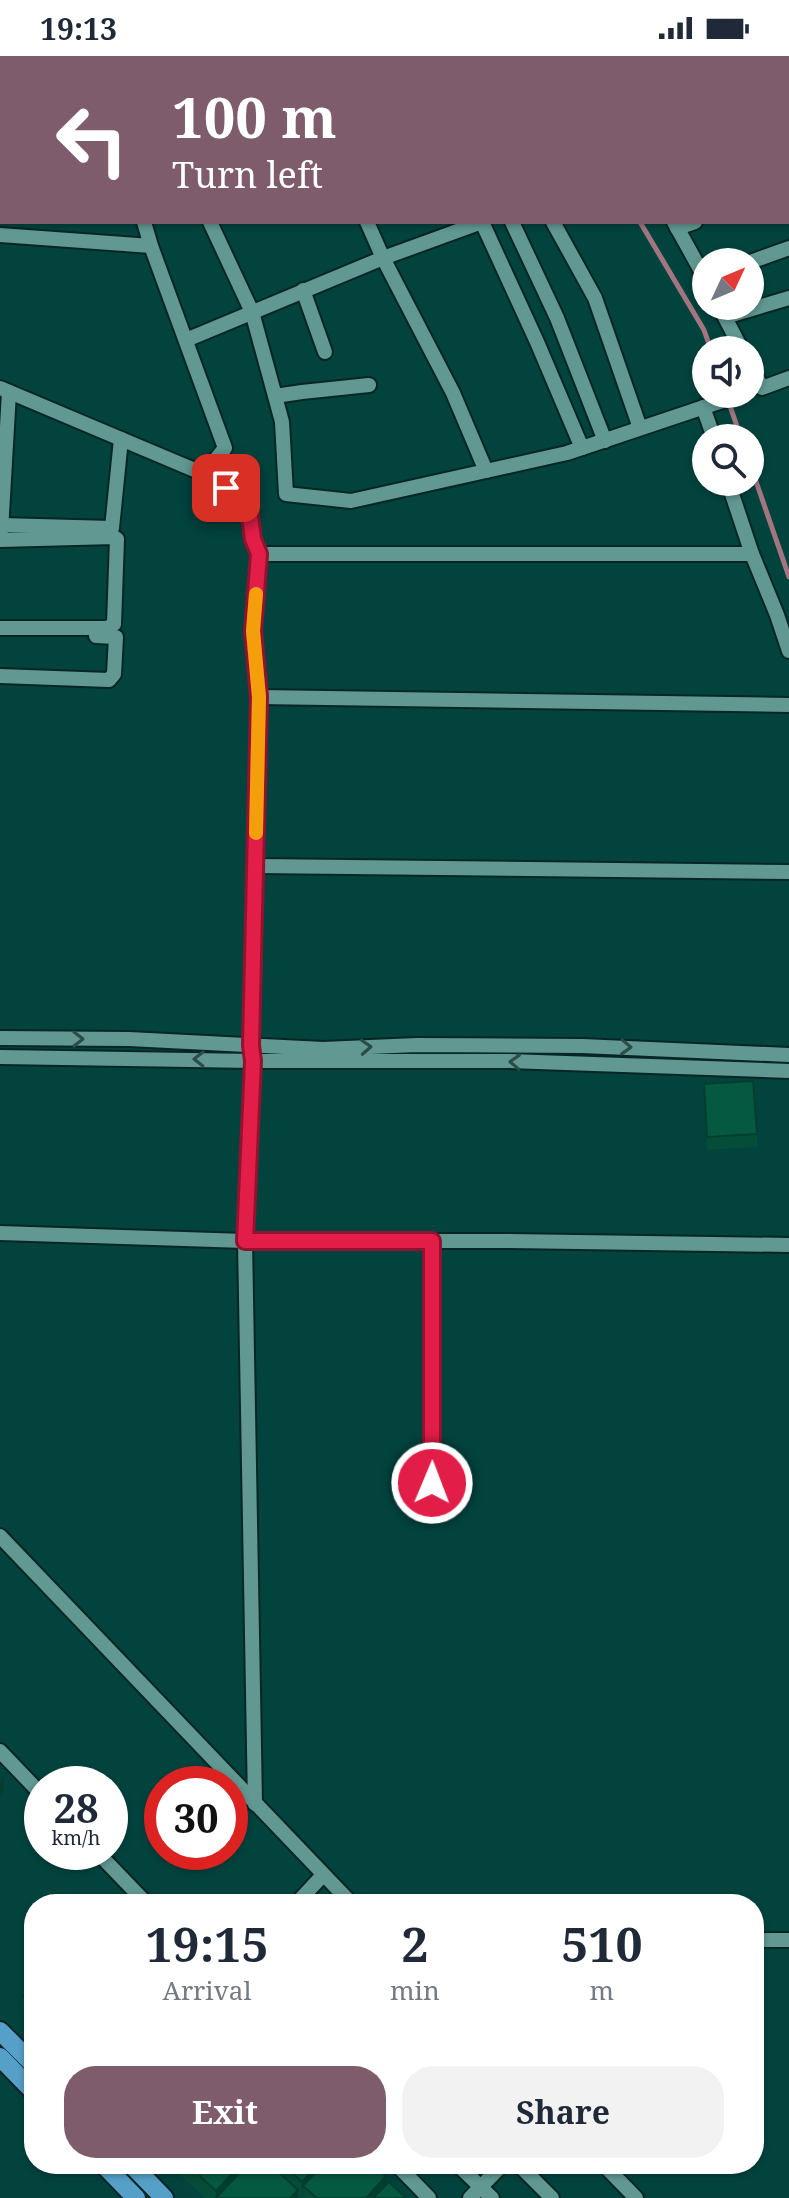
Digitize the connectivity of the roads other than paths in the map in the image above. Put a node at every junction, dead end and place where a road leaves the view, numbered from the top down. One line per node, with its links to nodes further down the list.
1 (60, 224): 11 (street)
2 (145, 224): 12 (street)
3 (211, 224): 20 (street)
4 (368, 224): 16 (street)
5 (476, 224): 16 (street)
6 (483, 224): 32 (street)
7 (513, 224): 31 (street)
8 (554, 224): 29 (street)
9 (675, 225): 14 (street)
10 (0, 235): 11 (street)
11 (57, 239): 12 (street)
12 (151, 246): 21 (street)
13 (789, 248): 15 (street)
14 (692, 255)
15 (764, 257)
16 (383, 258): 17 (street); 33 (street)
17 (303, 290): 20 (street); 22 (street)
18 (789, 298): 19 (street)
19 (764, 303)
20 (252, 312): 21 (street); 27 (street)
21 (186, 340): 34 (street)
22 (325, 352)
23 (789, 378): 25 (street)
24 (369, 385): 27 (street)
25 (764, 387)
26 (4, 390): 30 (street); 36 (street)
27 (275, 396): 33 (street)
28 (700, 408): 29 (street)
29 (640, 428): 31 (street)
30 (121, 439): 34 (street); 36 (street)
31 (605, 441): 32 (street)
32 (582, 448): 33 (street)
33 (486, 471)
34 (204, 474): 38 (street)
35 (733, 496): 39 (street)
36 (1, 532): 37 (street); 40 (street)
37 (0, 548)
38 (259, 554): 39 (street); 44 (street)
39 (752, 554): 42 (street)
40 (0, 628)
41 (0, 636): 43 (street)
42 (789, 651)
43 (0, 676)
44 (259, 697): 45 (street); 46 (street)
45 (789, 705)
46 (256, 866): 47 (street); 49 (street)
47 (789, 872)
48 (0, 1038): 49 (street, one-way to 49)
49 (252, 1053): 50 (street, one-way to 50); 51 (street, one-way to 51); 52 (street, one-way to 49); 54 (street)
50 (789, 1055)
51 (0, 1057)
52 (789, 1071)
53 (0, 1233): 54 (street)
54 (245, 1241): 55 (street); 61 (street)
55 (432, 1241): 56 (street); 57 (street)
56 (789, 1245)
57 (432, 1483)
58 (0, 1536): 61 (street)
59 (0, 1751): 60 (street)
60 (24, 1776)
61 (255, 1804): 63 (street)
62 (114, 1870): 64 (street)
63 (323, 1875): 65 (street); 66 (street)
64 (137, 1894)
65 (305, 1894)
66 (342, 1894)
67 (764, 1940): 68 (street)
68 (789, 1940)
69 (0, 2031): 70 (main road)
70 (24, 2055)
71 (0, 2057): 72 (main road)
72 (24, 2082)
73 (113, 2174): 82 (main road)
74 (139, 2174): 81 (main road)
75 (406, 2174): 83 (street)
76 (464, 2174): 80 (street)
77 (493, 2174): 80 (street)
78 (528, 2174): 85 (street)
79 (613, 2174): 86 (street)
80 (476, 2192): 84 (street)
81 (157, 2195)
82 (136, 2198)
83 (429, 2198)
84 (492, 2198)
85 (552, 2198)
86 (636, 2198)

